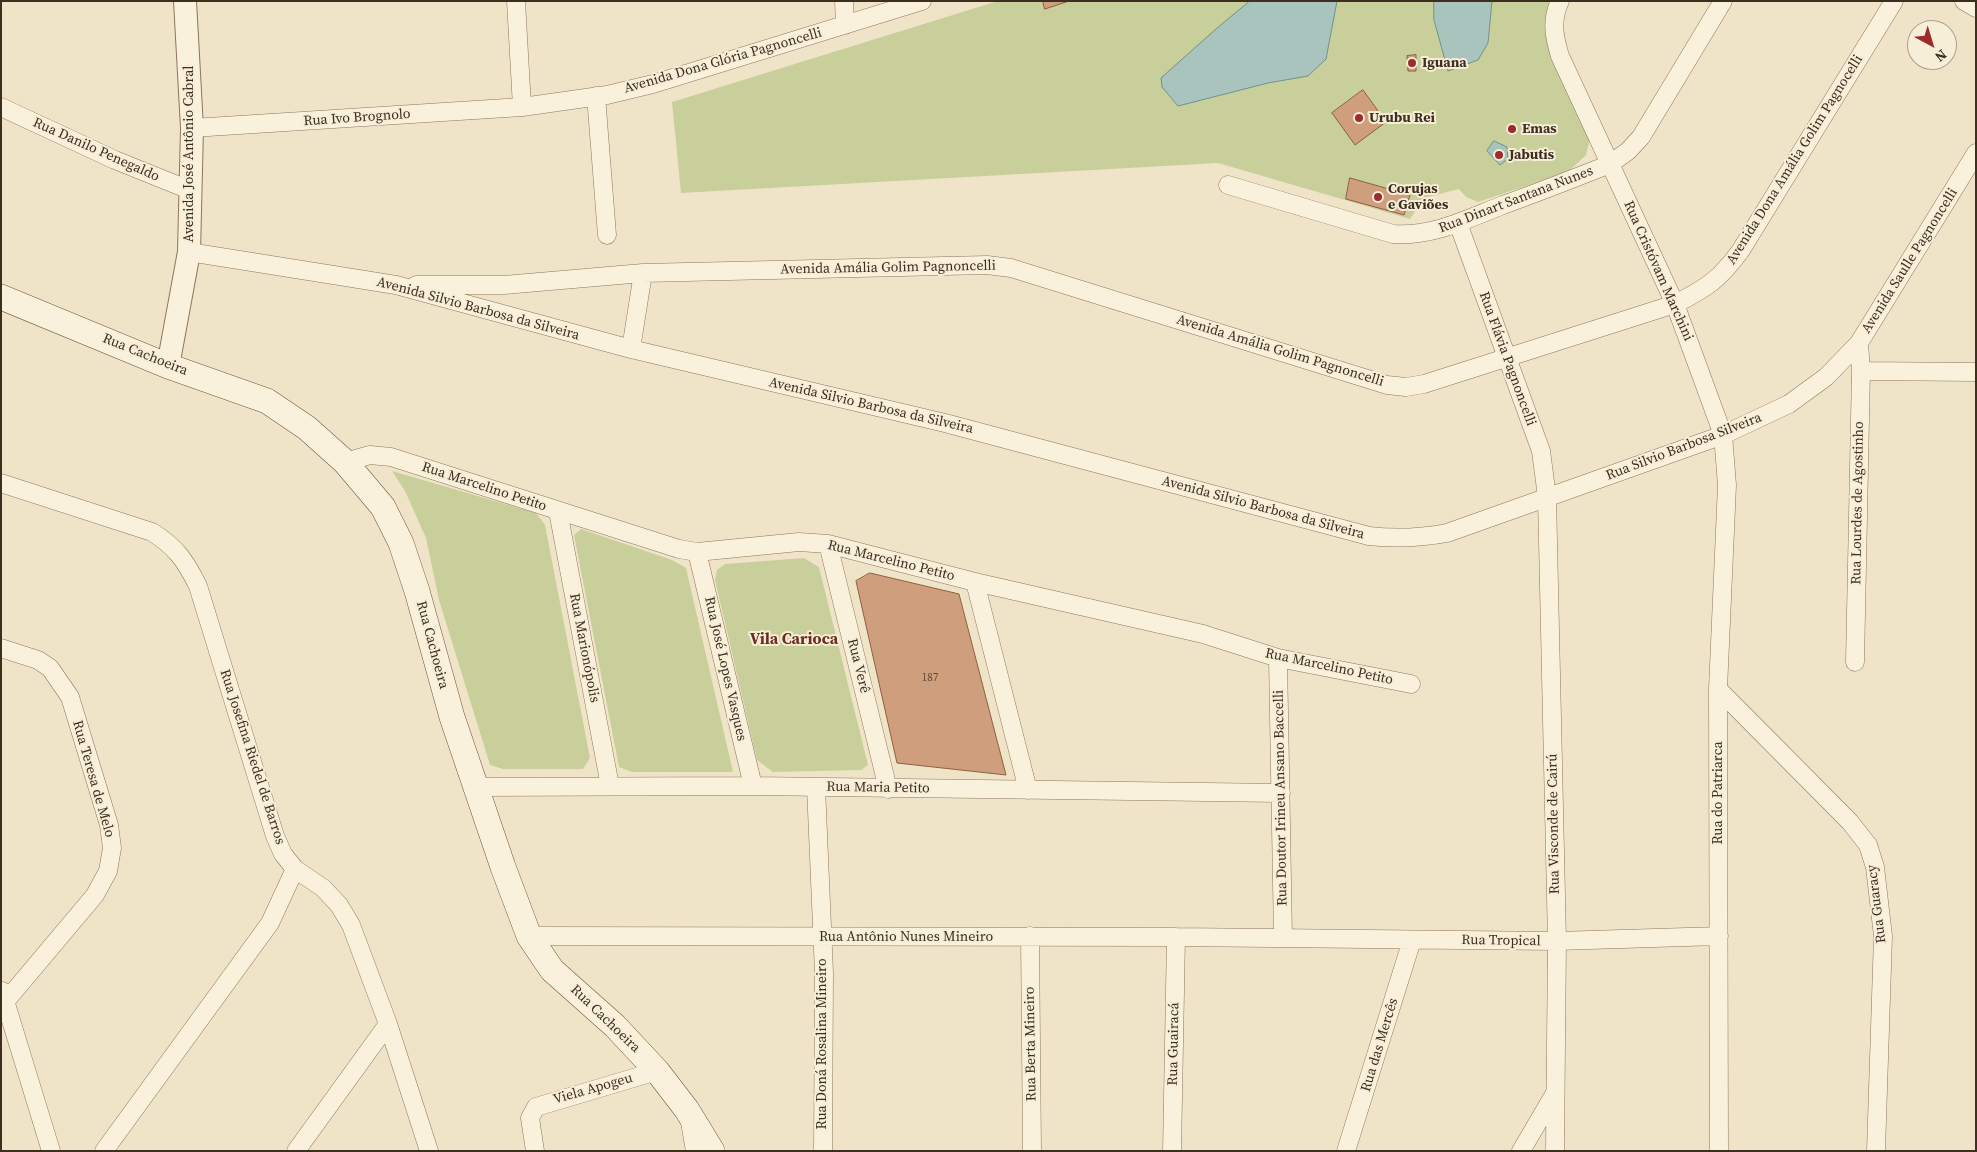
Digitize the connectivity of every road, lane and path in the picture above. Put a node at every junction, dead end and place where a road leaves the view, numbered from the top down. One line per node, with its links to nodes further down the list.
1 (185, 1): 14 (street, Avenida José Antônio Cabral)
2 (516, 1): 13 (street)
3 (844, 1): 10 (street)
4 (922, 1): 10 (street, Avenida Dona Glória Pagnoncelli)
5 (1560, 1): 16 (street, Rua Cristóvam Marchini)
6 (1723, 1): 16 (street, Rua Dinart Santana Nunes)
7 (1894, 1): 25 (street, Avenida Dona Amália Golim Pagnocelli)
8 (1964, 1): 9 (street)
9 (1976, 8)
10 (845, 25): 11 (street, Avenida Dona Glória Pagnoncelli)
11 (596, 96): 13 (street, Avenida Dona Glória Pagnoncelli); 20 (street)
12 (1, 107): 18 (street, Rua Danilo Penegaldo)
13 (522, 107): 14 (street, Rua Ivo Brognolo)
14 (192, 128): 18 (street, Avenida José Antônio Cabral)
15 (1976, 153): 26 (street, Avenida Saulle Pagnoncelli)
16 (1610, 164): 19 (street, Rua Dinart Santana Nunes); 25 (street, Rua Cristóvam Marchini)
17 (1228, 185): 19 (street, Rua Dinart Santana Nunes)
18 (192, 191): 21 (street, Avenida José Antônio Cabral)
19 (1458, 223): 28 (street, Rua Flávia Pagnoncelli)
20 (607, 235)
21 (189, 252): 23 (street, Avenida Silvio Barbosa da Silveira); 29 (street, Avenida José Antônio Cabral)
22 (642, 273): 23 (street, Avenida Amália Golim Pagnoncelli); 27 (street); 28 (street, Avenida Amália Golim Pagnoncelli)
23 (396, 285): 27 (street, Avenida Silvio Barbosa da Silveira)
24 (1, 297): 29 (main road, Rua Cachoeira)
25 (1675, 304): 28 (street, Avenida Dona Amália Golim Pagnocelli); 32 (street, Rua Cristóvam Marchini)
26 (1859, 344): 30 (street, Rua Lourdes de Agostinho); 32 (street, Rua Silvio Barbosa Silveira)
27 (631, 349): 35 (street, Avenida Silvio Barbosa da Silveira)
28 (1507, 357): 35 (street, Rua Flávia Pagnoncelli)
29 (168, 366): 33 (main road, Rua Cachoeira)
30 (1860, 371): 31 (street); 42 (street, Rua Lourdes de Agostinho)
31 (1976, 372)
32 (1723, 435): 35 (street, Rua Silvio Barbosa Silveira); 44 (street, Rua do Patriarca)
33 (345, 462): 36 (street, Rua Marcelino Petito); 47 (main road, Rua Cachoeira)
34 (1, 483): 52 (street, Rua Josefina Riedel de Barros)
35 (1547, 497): 60 (street, Rua Visconde de Cairú)
36 (558, 511): 38 (street, Rua Marcelino Petito); 45 (street, Rua Marionópolis)
37 (828, 544): 38 (street, Rua Marcelino Petito); 39 (street, Rua Marcelino Petito); 49 (street, Rua Verê)
38 (697, 552): 46 (street, Rua José Lopes Vasques)
39 (975, 582): 41 (street, Rua Marcelino Petito); 50 (street)
40 (1, 648): 61 (street, Rua Teresa de Melo)
41 (1278, 658): 43 (street, Rua Marcelino Petito); 51 (street, Rua Doutor Irineu Ansano Baccelli)
42 (1854, 662)
43 (1411, 684)
44 (1718, 689): 55 (street, Rua do Patriarca); 80 (street, Rua Guaracy)
45 (610, 786): 46 (street, Rua Maria Petito); 47 (street, Rua Maria Petito)
46 (752, 786): 48 (street, Rua Maria Petito)
47 (476, 787): 53 (main road, Rua Cachoeira)
48 (816, 787): 49 (street, Rua Maria Petito); 56 (street, Rua Doná Rosalina Mineiro)
49 (888, 789): 50 (street, Rua Maria Petito)
50 (1028, 790): 51 (street, Rua Maria Petito)
51 (1281, 793): 58 (street, Rua Doutor Irineu Ansano Baccelli)
52 (295, 868): 62 (street, Rua Josefina Riedel de Barros); 67 (street)
53 (529, 936): 56 (street, Rua Antônio Nunes Mineiro); 63 (main road, Rua Cachoeira)
54 (1030, 936): 56 (street, Rua Antônio Nunes Mineiro); 57 (street, Rua Antônio Nunes Mineiro); 74 (street, Rua Berta Mineiro)
55 (1719, 936): 60 (street, Rua Tropical); 79 (street, Rua do Patriarca)
56 (821, 937): 73 (street, Rua Doná Rosalina Mineiro)
57 (1176, 937): 58 (street, Rua Antônio Nunes Mineiro); 75 (street, Rua Guairacá)
58 (1283, 938): 59 (street, Rua Tropical)
59 (1412, 940): 60 (street, Rua Tropical); 76 (street, Rua das Mercês)
60 (1557, 941): 64 (street, Rua Visconde de Cairú)
61 (3, 996): 66 (street)
62 (388, 1024): 68 (street); 69 (street, Rua Josefina Riedel de Barros)
63 (657, 1071): 65 (main road, Rua Cachoeira); 70 (street, Viela Apogeu)
64 (1555, 1092): 77 (street); 78 (street, Rua Visconde de Cairú)
65 (687, 1110): 71 (street); 72 (main road, Rua Cachoeira)
66 (51, 1151)
67 (104, 1151)
68 (296, 1151)
69 (429, 1151)
70 (535, 1151)
71 (695, 1151)
72 (712, 1151)
73 (823, 1151)
74 (1032, 1151)
75 (1172, 1151)
76 (1346, 1151)
77 (1521, 1151)
78 (1555, 1151)
79 (1719, 1151)
80 (1876, 1151)

